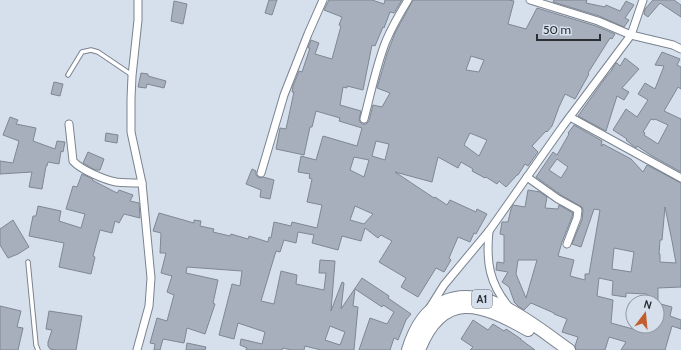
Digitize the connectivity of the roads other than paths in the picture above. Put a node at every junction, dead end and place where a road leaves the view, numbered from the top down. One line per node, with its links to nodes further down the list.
1 (138, 0): 9 (street)
2 (323, 0): 13 (street)
3 (408, 0): 11 (street)
4 (530, 0): 6 (street)
5 (642, 0): 6 (street)
6 (631, 34): 7 (street); 10 (street)
7 (681, 49)
8 (68, 75): 9 (lane)
9 (132, 76): 16 (street)
10 (570, 117): 14 (street); 15 (street)
11 (364, 119)
12 (69, 124): 16 (street)
13 (261, 173)
14 (527, 177): 17 (street); 18 (street)
15 (681, 178)
16 (142, 183): 23 (street)
17 (489, 231): 20 (street); 21 (street)
18 (567, 244)
19 (28, 262): 22 (lane)
20 (513, 311): 21 (highway, A1); 27 (highway, A1)
21 (425, 316): 24 (highway, A1)
22 (38, 350)
23 (138, 350)
24 (408, 350)
25 (419, 350): 26 (highway, A1)
26 (556, 350)
27 (569, 350)

